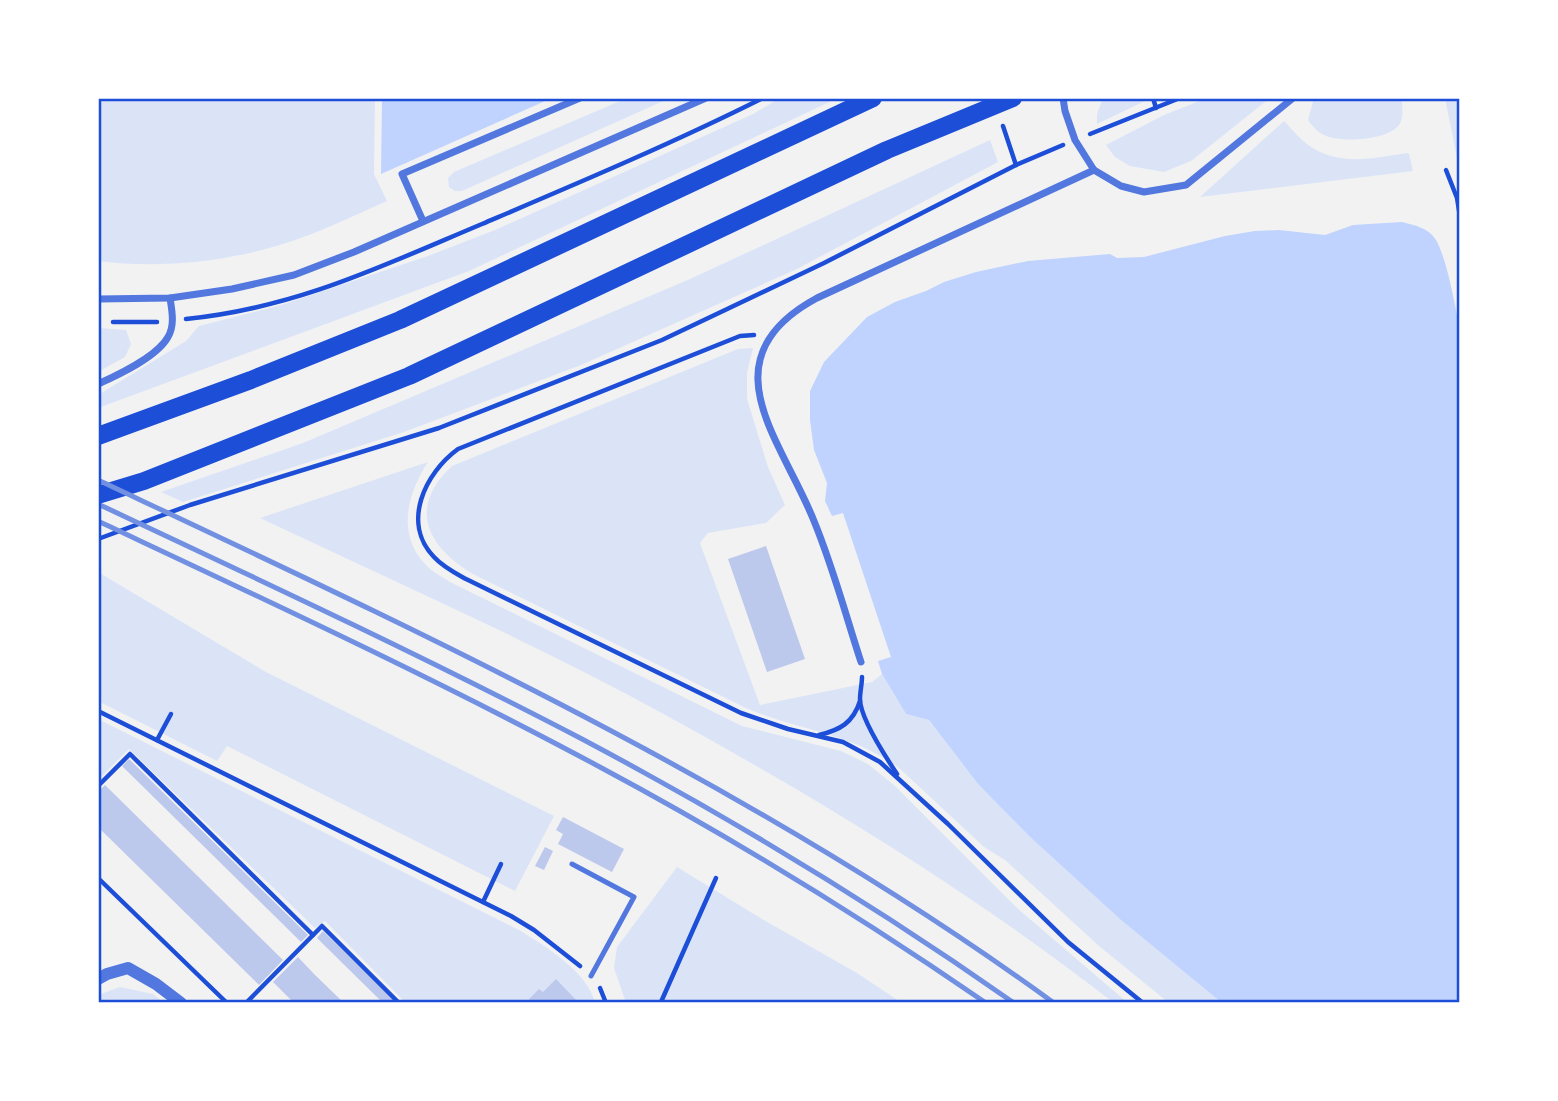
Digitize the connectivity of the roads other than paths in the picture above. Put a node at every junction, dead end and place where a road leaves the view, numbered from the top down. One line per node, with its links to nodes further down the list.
1 (580, 98): 8 (street)
2 (706, 98): 8 (street)
3 (873, 98): 15 (main road)
4 (1013, 98): 16 (main road)
5 (1063, 98): 7 (street)
6 (1293, 98): 7 (street)
7 (1094, 170): 17 (street)
8 (423, 221): 9 (street)
9 (170, 298): 10 (street); 14 (street)
10 (98, 299)
11 (98, 305): 12 (lane)
12 (98, 321): 13 (lane)
13 (98, 328)
14 (98, 384)
15 (98, 436)
16 (98, 495)
17 (861, 662)
18 (572, 864): 19 (lane)
19 (591, 976)
20 (98, 979): 21 (street)
21 (181, 1003)

